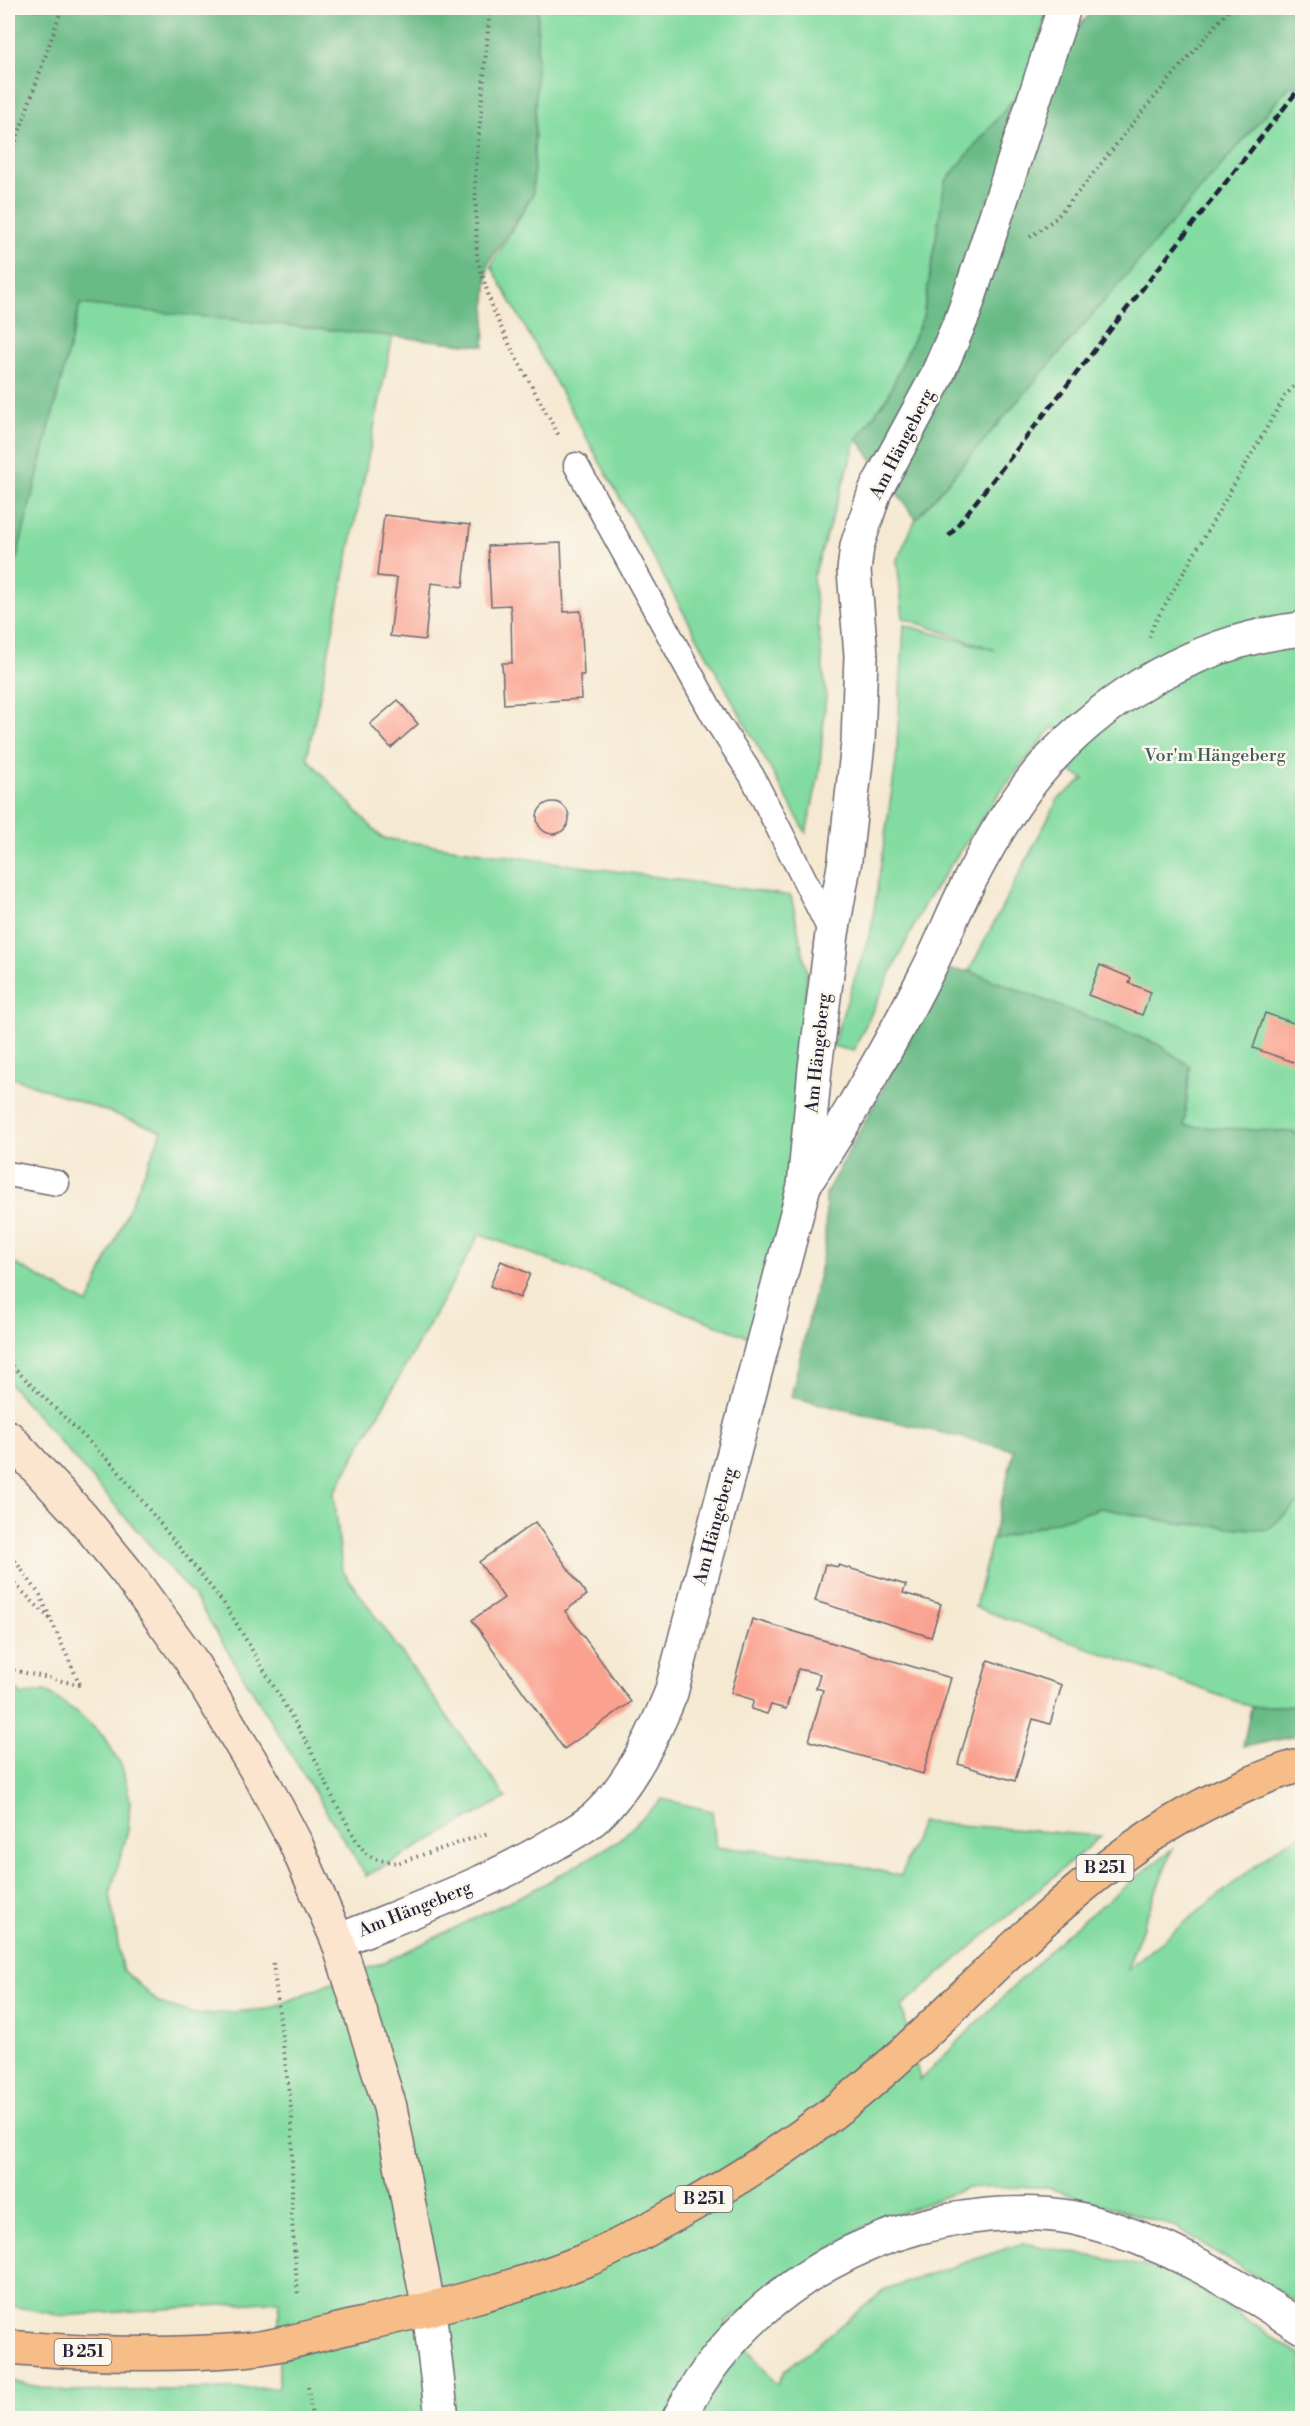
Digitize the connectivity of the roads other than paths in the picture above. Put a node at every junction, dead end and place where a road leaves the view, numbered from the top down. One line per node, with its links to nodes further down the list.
1 (1064, 8): 4 (street, Am Hängeberg)
2 (576, 465): 4 (lane)
3 (1302, 628): 7 (street)
4 (832, 934): 7 (street, Am Hängeberg)
5 (8, 1174): 6 (lane)
6 (57, 1183)
7 (804, 1186): 10 (street, Am Hängeberg)
8 (8, 1437): 10 (main road)
9 (1302, 1765): 11 (main road, B 251)
10 (338, 1941): 11 (main road)
11 (429, 2310): 13 (main road, B 251); 14 (street)
12 (1302, 2327): 15 (street)
13 (8, 2347)
14 (442, 2418)
15 (679, 2418)

